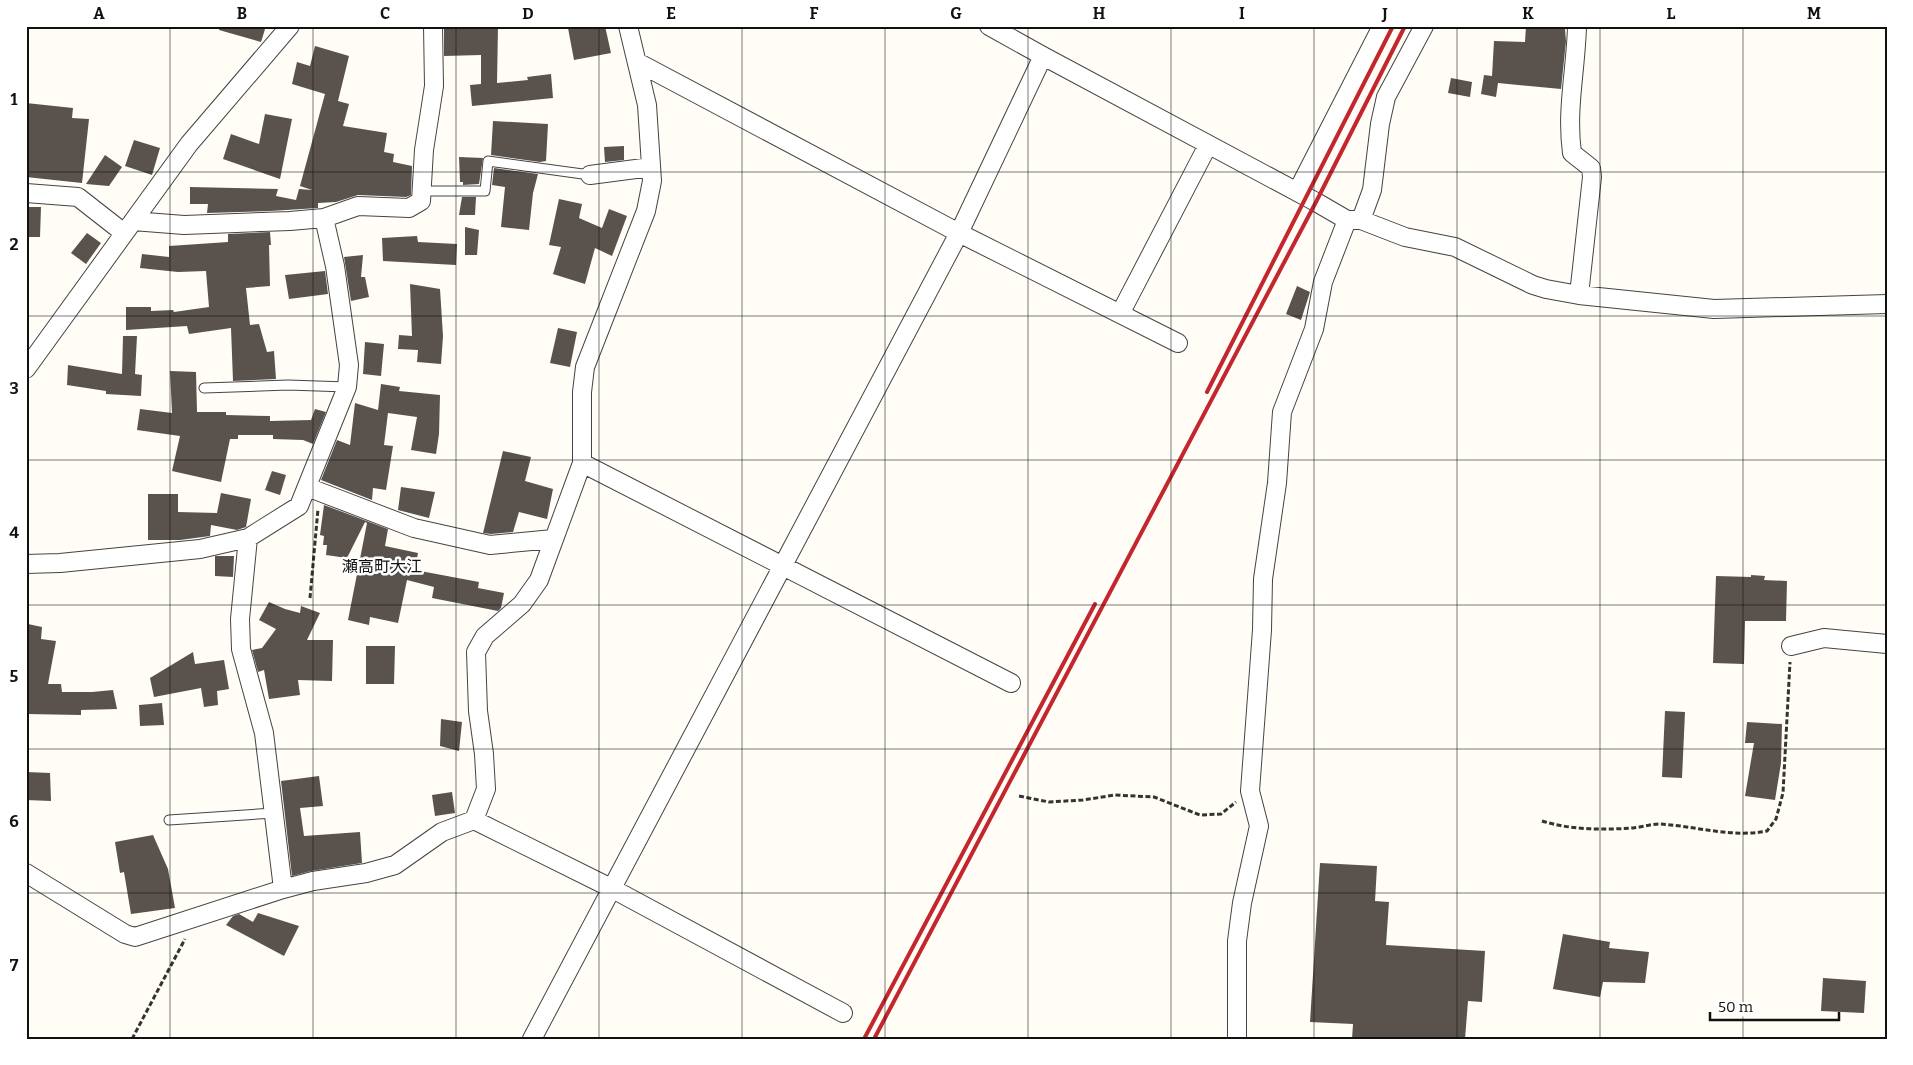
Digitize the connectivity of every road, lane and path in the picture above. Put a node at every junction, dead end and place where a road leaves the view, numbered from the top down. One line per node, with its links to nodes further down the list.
1 (290, 26): 18 (street)
2 (433, 26): 13 (street)
3 (628, 26): 9 (street)
4 (989, 26): 8 (street)
5 (1382, 26): 14 (street)
6 (1424, 26): 17 (street)
7 (1577, 26): 20 (street)
8 (1042, 56): 10 (street); 19 (street)
9 (637, 62): 11 (street); 19 (street)
10 (1208, 145): 14 (street); 22 (street)
11 (651, 167): 12 (street); 27 (street)
12 (590, 175): 13 (lane)
13 (422, 191): 16 (street)
14 (1297, 192): 17 (street)
15 (26, 193): 18 (street)
16 (324, 218): 18 (street); 25 (street)
17 (1354, 220): 20 (street); 37 (street)
18 (129, 227): 24 (street)
19 (959, 234): 22 (street); 32 (street)
20 (1579, 295): 21 (street)
21 (1887, 304)
22 (1120, 314): 23 (street)
23 (1178, 343)
24 (26, 368)
25 (346, 387): 26 (lane); 28 (street)
26 (204, 388)
27 (582, 463): 30 (street); 32 (street)
28 (313, 490): 29 (street); 30 (street); 33 (path)
29 (248, 538): 31 (street); 39 (street)
30 (553, 539): 41 (street)
31 (26, 564)
32 (782, 567): 36 (street); 44 (street)
33 (310, 598)
34 (1887, 644): 35 (street)
35 (1791, 646): 42 (path)
36 (1011, 683)
37 (1250, 791): 38 (path); 50 (street)
38 (1019, 796)
39 (274, 813): 40 (lane); 45 (street)
40 (169, 820)
41 (474, 820): 44 (street); 45 (street)
42 (1542, 821)
43 (26, 873): 46 (street)
44 (611, 888): 47 (street); 49 (street)
45 (283, 889): 46 (street)
46 (188, 919): 48 (path)
47 (843, 1013)
48 (132, 1039)
49 (532, 1039)
50 (1237, 1039)

